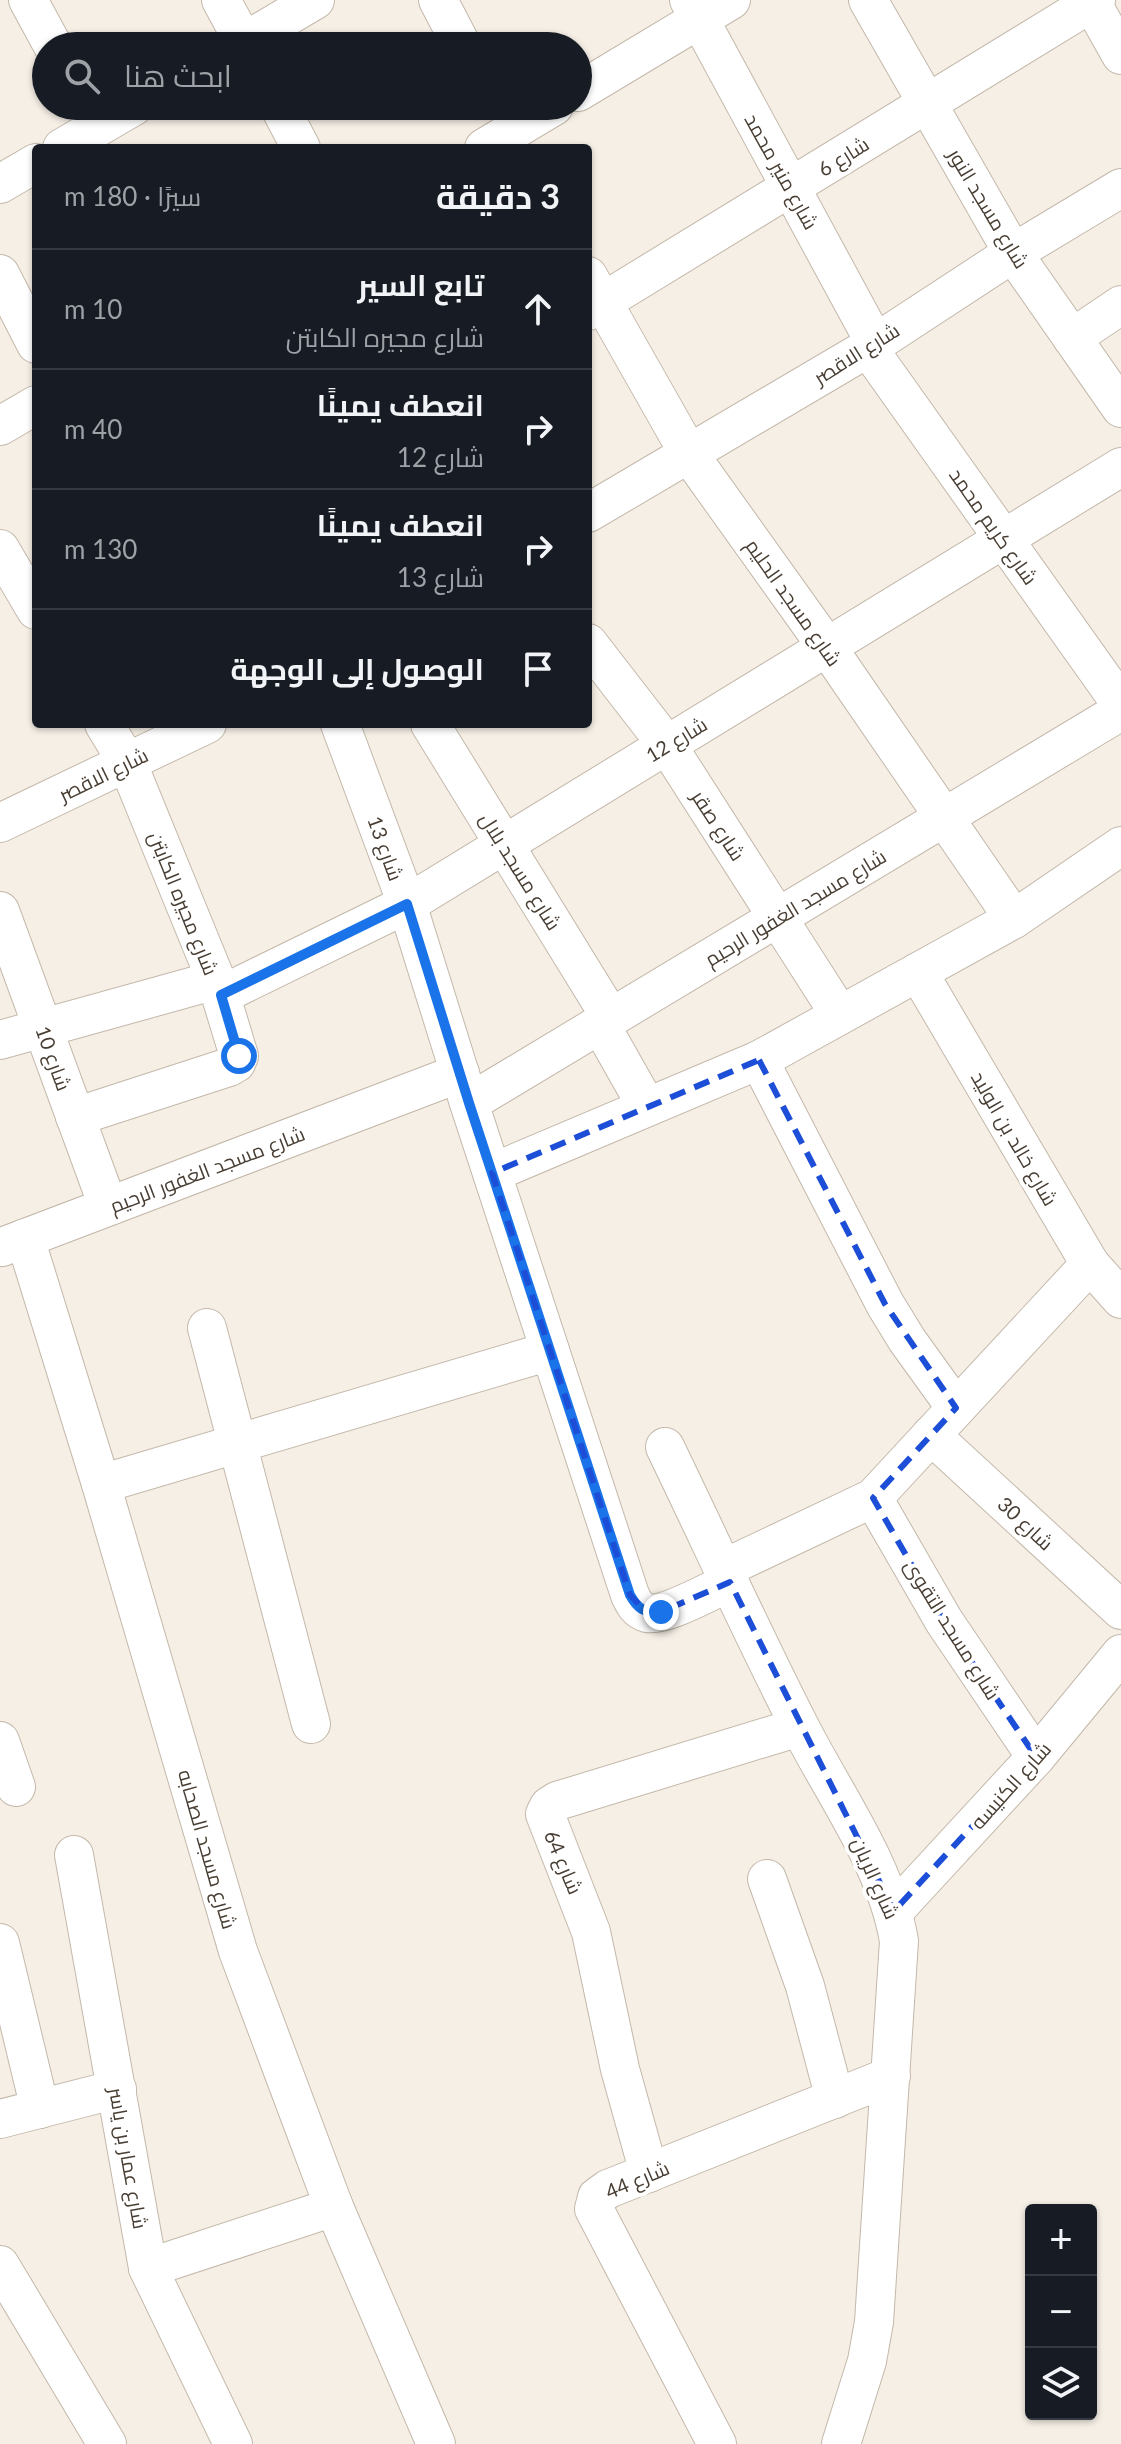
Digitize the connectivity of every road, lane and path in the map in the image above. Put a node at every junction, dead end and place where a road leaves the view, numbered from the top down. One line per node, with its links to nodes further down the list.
1 (28, 0): 8 (street)
2 (221, 0): 9 (street)
3 (315, 0): 10 (street)
4 (438, 0): 11 (street)
5 (868, 0): 14 (street, شارع مسجد النور)
6 (1093, 1): 12 (street); 14 (street, شارع 6)
7 (706, 6): 13 (street); 23 (street, شارع منير محمد)
8 (45, 32)
9 (236, 32)
10 (263, 32)
11 (455, 32)
12 (1121, 55)
13 (592, 83)
14 (928, 104): 23 (street, شارع 6); 25 (street, شارع مسجد النور)
15 (286, 120): 20 (street)
16 (527, 120): 18 (street)
17 (97, 127): 19 (street)
18 (500, 134)
19 (69, 144)
20 (299, 144)
21 (32, 165): 22 (street)
22 (0, 184)
23 (791, 188): 27 (street, شارع 6); 31 (street, شارع منير محمد)
24 (1121, 188): 25 (street, شارع الاقصر)
25 (1013, 253): 30 (street, شارع مسجد النور); 31 (street, شارع الاقصر)
26 (0, 274): 29 (street)
27 (593, 297): 35 (street, شارع مسجد الحليم)
28 (1121, 305): 30 (street)
29 (32, 336)
30 (1072, 338): 33 (street, شارع مسجد النور)
31 (871, 345): 35 (street, شارع الاقصر); 38 (street, شارع كريم محمد)
32 (32, 407): 34 (street)
33 (1121, 408)
34 (0, 426)
35 (689, 454): 37 (street, شارع الاقصر); 41 (street, شارع مسجد الحليم)
36 (1121, 467): 38 (street, شارع 12)
37 (592, 511)
38 (1003, 539): 41 (street, شارع 12); 43 (street, شارع كريم محمد)
39 (0, 549): 40 (street)
40 (32, 603)
41 (827, 647): 49 (street, شارع 12); 51 (street, شارع مسجد الحليم)
42 (592, 648): 49 (street, شارع صقر)
43 (1121, 704)
44 (1121, 711): 51 (street, شارع مسجد الغفور الرحيم)
45 (106, 728): 50 (street, شارع مجيره الكابتن)
46 (199, 728): 50 (street, شارع الاقصر)
47 (341, 728): 55 (street, شارع 13)
48 (432, 728): 53 (street, شارع مسجد بلال)
49 (667, 745): 53 (street, شارع 12); 57 (street, شارع صقر)
50 (127, 762): 52 (street, شارع الاقصر); 60 (street, شارع مجيره الكابتن)
51 (944, 817): 57 (street, شارع مسجد الغفور الرحيم); 58 (street, شارع مسجد الحليم)
52 (0, 823)
53 (505, 844): 55 (street, شارع 12); 62 (street, شارع مسجد بلال)
54 (1121, 846): 58 (street)
55 (407, 904): 60 (street, شارع 12); 66 (street, شارع 13)
56 (0, 911): 63 (street, شارع 10)
57 (778, 917): 61 (street, شارع صقر); 62 (street, شارع مسجد الغفور الرحيم)
58 (1014, 919): 59 (street)
59 (918, 972): 61 (street); 72 (street, شارع خالد بن الوليد)
60 (218, 987): 63 (street, شارع 12); 68 (street, شارع مجيره الكابتن)
61 (840, 1015): 65 (street)
62 (606, 1021): 66 (street, شارع مسجد الغفور الرحيم); 67 (street, شارع مسجد بلال)
63 (43, 1027): 64 (street, شارع 12); 68 (street, شارع 10)
64 (0, 1040)
65 (759, 1060): 67 (street); 76 (street, شارع 30)
66 (464, 1088): 69 (street, شارع 13); 70 (street, شارع مسجد الغفور الرحيم)
67 (647, 1107): 69 (street)
68 (75, 1117): 70 (street, شارع 10)
69 (492, 1173): 75 (street, شارع 13)
70 (108, 1206): 71 (street, شارع مسجد الغفور الرحيم)
71 (12, 1243): 79 (street, شارع مسجد الصحابه)
72 (1090, 1264): 73 (street, شارع خالد بن الوليد); 76 (street)
73 (1121, 1299)
74 (207, 1328): 77 (street)
75 (550, 1351): 77 (street); 81 (street, شارع 13)
76 (943, 1422): 80 (street); 82 (street, شارع 30)
77 (238, 1443): 79 (street); 84 (street)
78 (665, 1447): 81 (street, شارع الريان)
79 (101, 1484): 99 (street, شارع مسجد الصحابه)
80 (873, 1498): 81 (street); 87 (street, شارع مسجد التقوى)
81 (726, 1576): 85 (street, شارع الريان)
82 (1121, 1610)
83 (1121, 1654): 87 (street, شارع الكنيسه)
84 (311, 1724)
85 (799, 1727): 91 (street, شارع الريان); 98 (street, شارع 64)
86 (0, 1741): 88 (street)
87 (1036, 1757): 91 (street, شارع الكنيسه)
88 (16, 1787)
89 (74, 1855): 94 (street, شارع عمار بن ياسر)
90 (767, 1879): 95 (street)
91 (894, 1911): 93 (street, شارع الريان)
92 (0, 1943): 96 (street)
93 (891, 2076): 95 (street, شارع 44); 106 (street, شارع الريان)
94 (117, 2089): 96 (street); 101 (street, شارع عمار بن ياسر)
95 (835, 2099): 98 (street, شارع 44)
96 (40, 2109): 97 (street)
97 (0, 2119)
98 (649, 2173): 105 (street, شارع 44)
99 (334, 2207): 101 (street); 104 (street, شارع مسجد الصحابه)
100 (0, 2265): 102 (street)
101 (148, 2268): 103 (street, شارع عمار بن ياسر)
102 (107, 2444)
103 (233, 2444)
104 (436, 2444)
105 (717, 2444)
106 (841, 2444)

